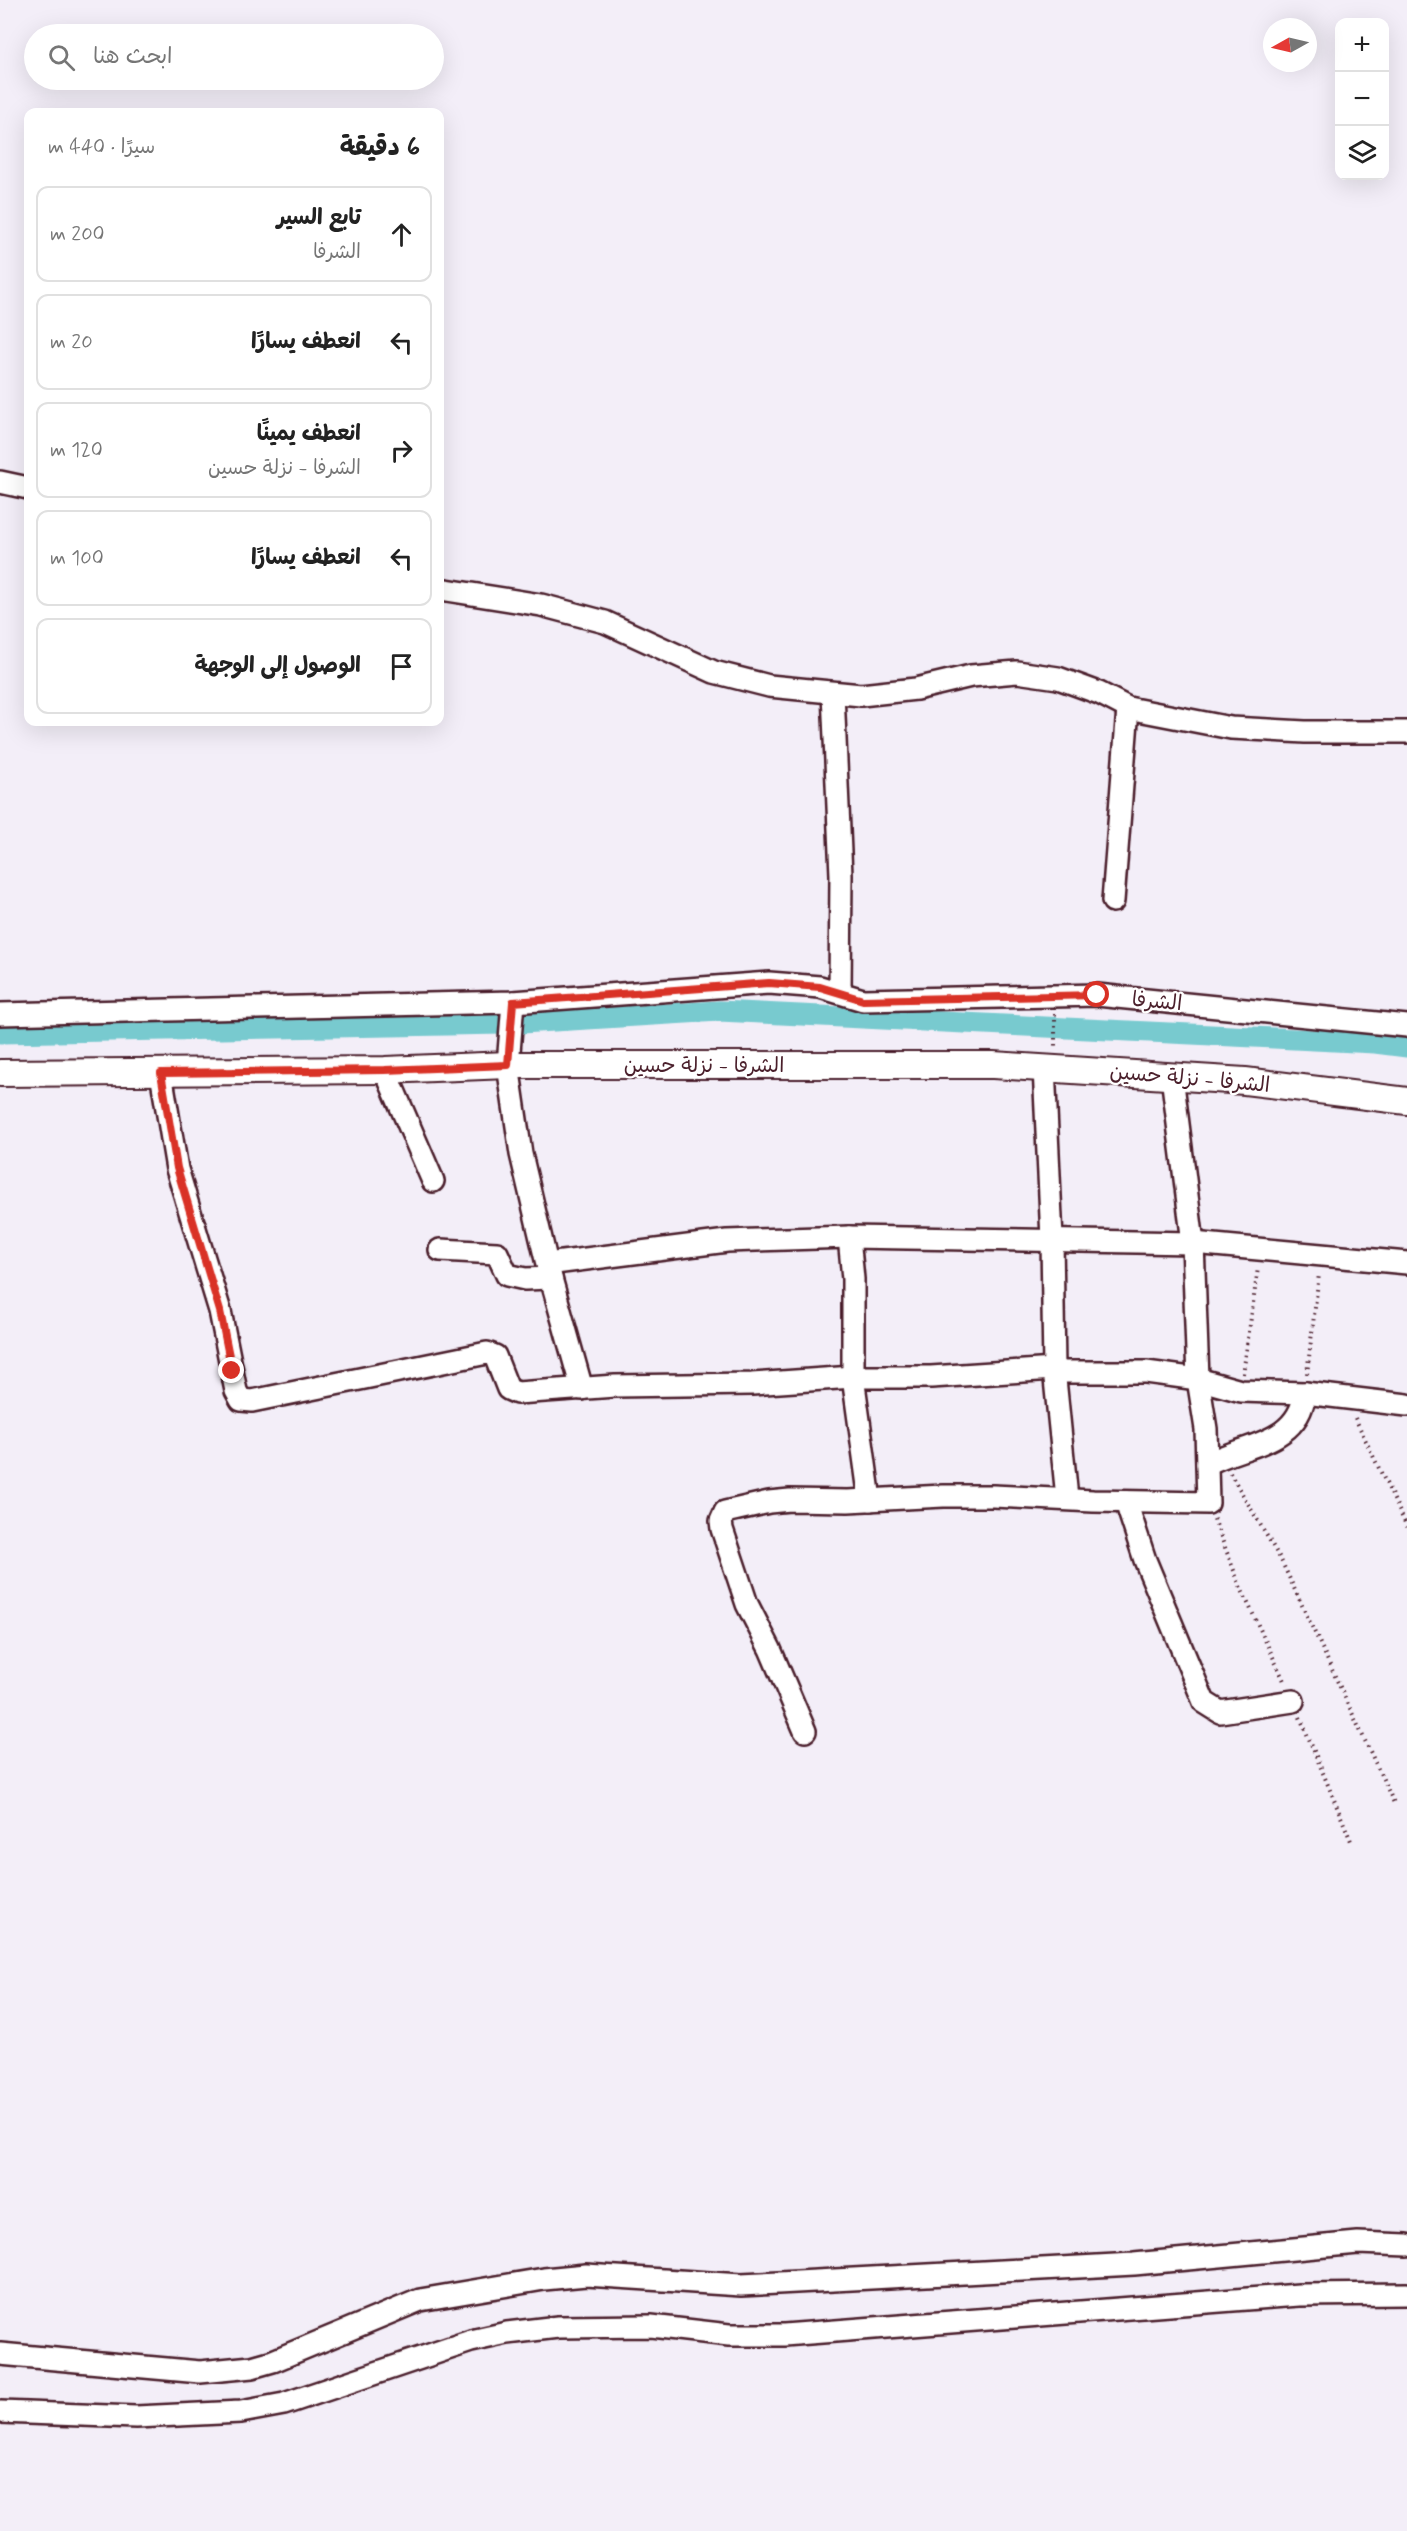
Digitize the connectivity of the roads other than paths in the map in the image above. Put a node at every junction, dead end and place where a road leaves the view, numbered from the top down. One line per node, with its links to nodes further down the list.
1 (0, 482): 2 (street)
2 (24, 487)
3 (444, 590): 4 (street)
4 (834, 693): 5 (street); 8 (street)
5 (1128, 708): 6 (street); 7 (street)
6 (1407, 732)
7 (1113, 901)
8 (840, 992): 9 (street, الشرفا); 11 (street, الشرفا)
9 (513, 1007): 10 (street, الشرفا); 12 (street)
10 (0, 1014)
11 (1407, 1026)
12 (510, 1053): 13 (street, الشرفا - نزلة حسين); 14 (street, الشرفا - نزلة حسين); 25 (street)
13 (1044, 1066): 17 (street, الشرفا - نزلة حسين); 21 (street)
14 (385, 1070): 16 (street, الشرفا - نزلة حسين); 19 (street)
15 (0, 1073): 16 (street, الشرفا - نزلة حسين)
16 (161, 1073): 29 (street)
17 (1172, 1077): 18 (street, الشرفا - نزلة حسين); 22 (street)
18 (1406, 1104)
19 (433, 1181)
20 (849, 1237): 21 (street); 25 (street); 27 (street)
21 (1052, 1239): 22 (street); 26 (street)
22 (1193, 1243): 24 (street); 28 (street)
23 (440, 1250): 25 (street)
24 (1407, 1263)
25 (549, 1271): 29 (street)
26 (1054, 1369): 27 (street); 28 (street); 33 (street)
27 (853, 1377): 29 (street); 34 (street)
28 (1198, 1379): 30 (street); 32 (street)
29 (582, 1389)
30 (1305, 1394): 31 (street); 32 (street)
31 (1407, 1405)
32 (1214, 1461): 35 (street)
33 (1067, 1498): 34 (street); 35 (street)
34 (870, 1500): 37 (street)
35 (1126, 1502): 36 (street)
36 (1293, 1701)
37 (805, 1731)
38 (1407, 2245): 40 (street)
39 (1407, 2294): 41 (street)
40 (0, 2354)
41 (0, 2412)

